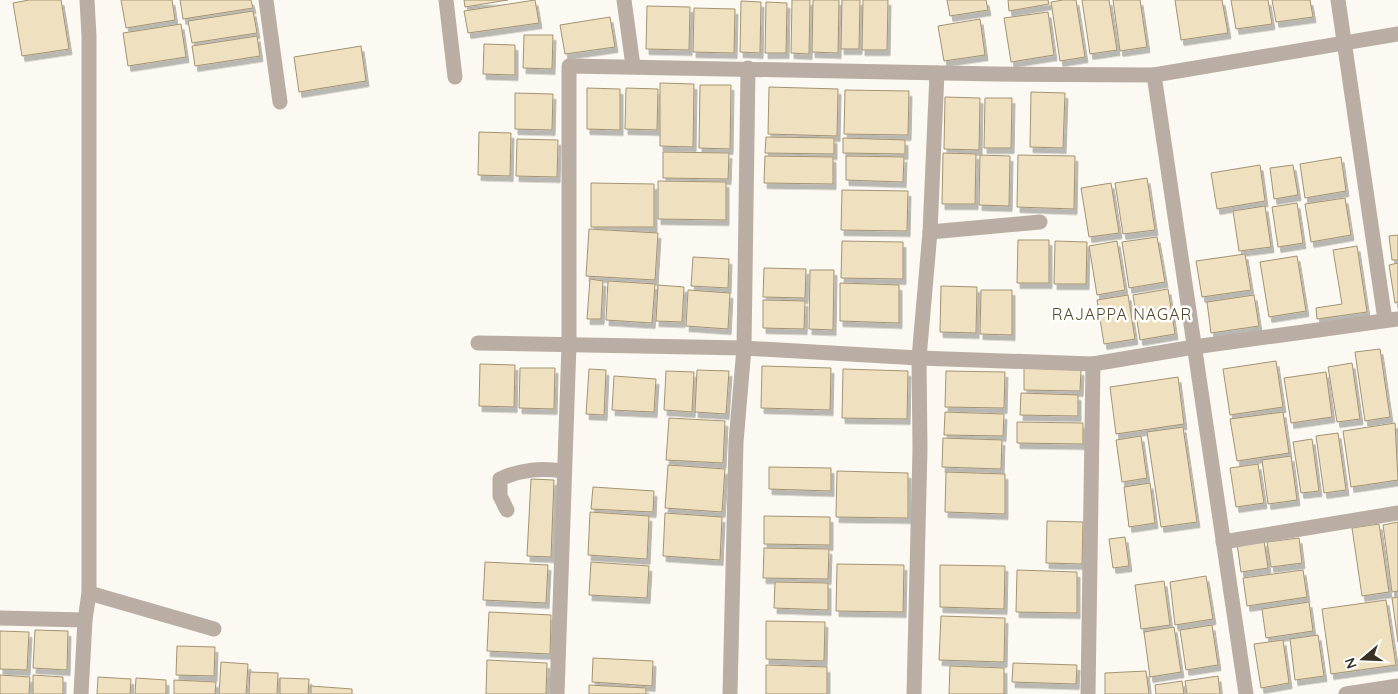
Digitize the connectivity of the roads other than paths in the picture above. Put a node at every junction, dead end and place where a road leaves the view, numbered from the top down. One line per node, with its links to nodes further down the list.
1 (87, 0): 27 (street)
2 (266, 0): 13 (street)
3 (446, 0): 12 (street)
4 (624, 0): 8 (street)
5 (1338, 0): 7 (street)
6 (1398, 34): 7 (street)
7 (1344, 44): 11 (street); 16 (street)
8 (633, 66): 9 (street); 18 (street)
9 (748, 68): 10 (street); 20 (street)
10 (937, 73): 11 (street); 15 (street)
11 (1154, 75): 19 (street)
12 (455, 77)
13 (280, 102)
14 (1040, 222): 15 (street)
15 (930, 232): 21 (street)
16 (1391, 320): 19 (street)
17 (478, 343): 18 (street)
18 (568, 344): 20 (street); 23 (street)
19 (1194, 347): 22 (street); 26 (street)
20 (744, 348): 21 (street); 34 (street)
21 (919, 358): 22 (street); 35 (street)
22 (1093, 364): 36 (street)
23 (564, 471): 24 (street); 33 (street)
24 (507, 510)
25 (1398, 514): 26 (street)
26 (1223, 542): 37 (street)
27 (89, 593): 29 (street); 30 (street)
28 (0, 618): 29 (street)
29 (85, 620): 32 (street)
30 (214, 630)
31 (1398, 686): 38 (street)
32 (82, 694)
33 (557, 694)
34 (730, 694)
35 (914, 694)
36 (1088, 694)
37 (1246, 694)
38 (1346, 694)

